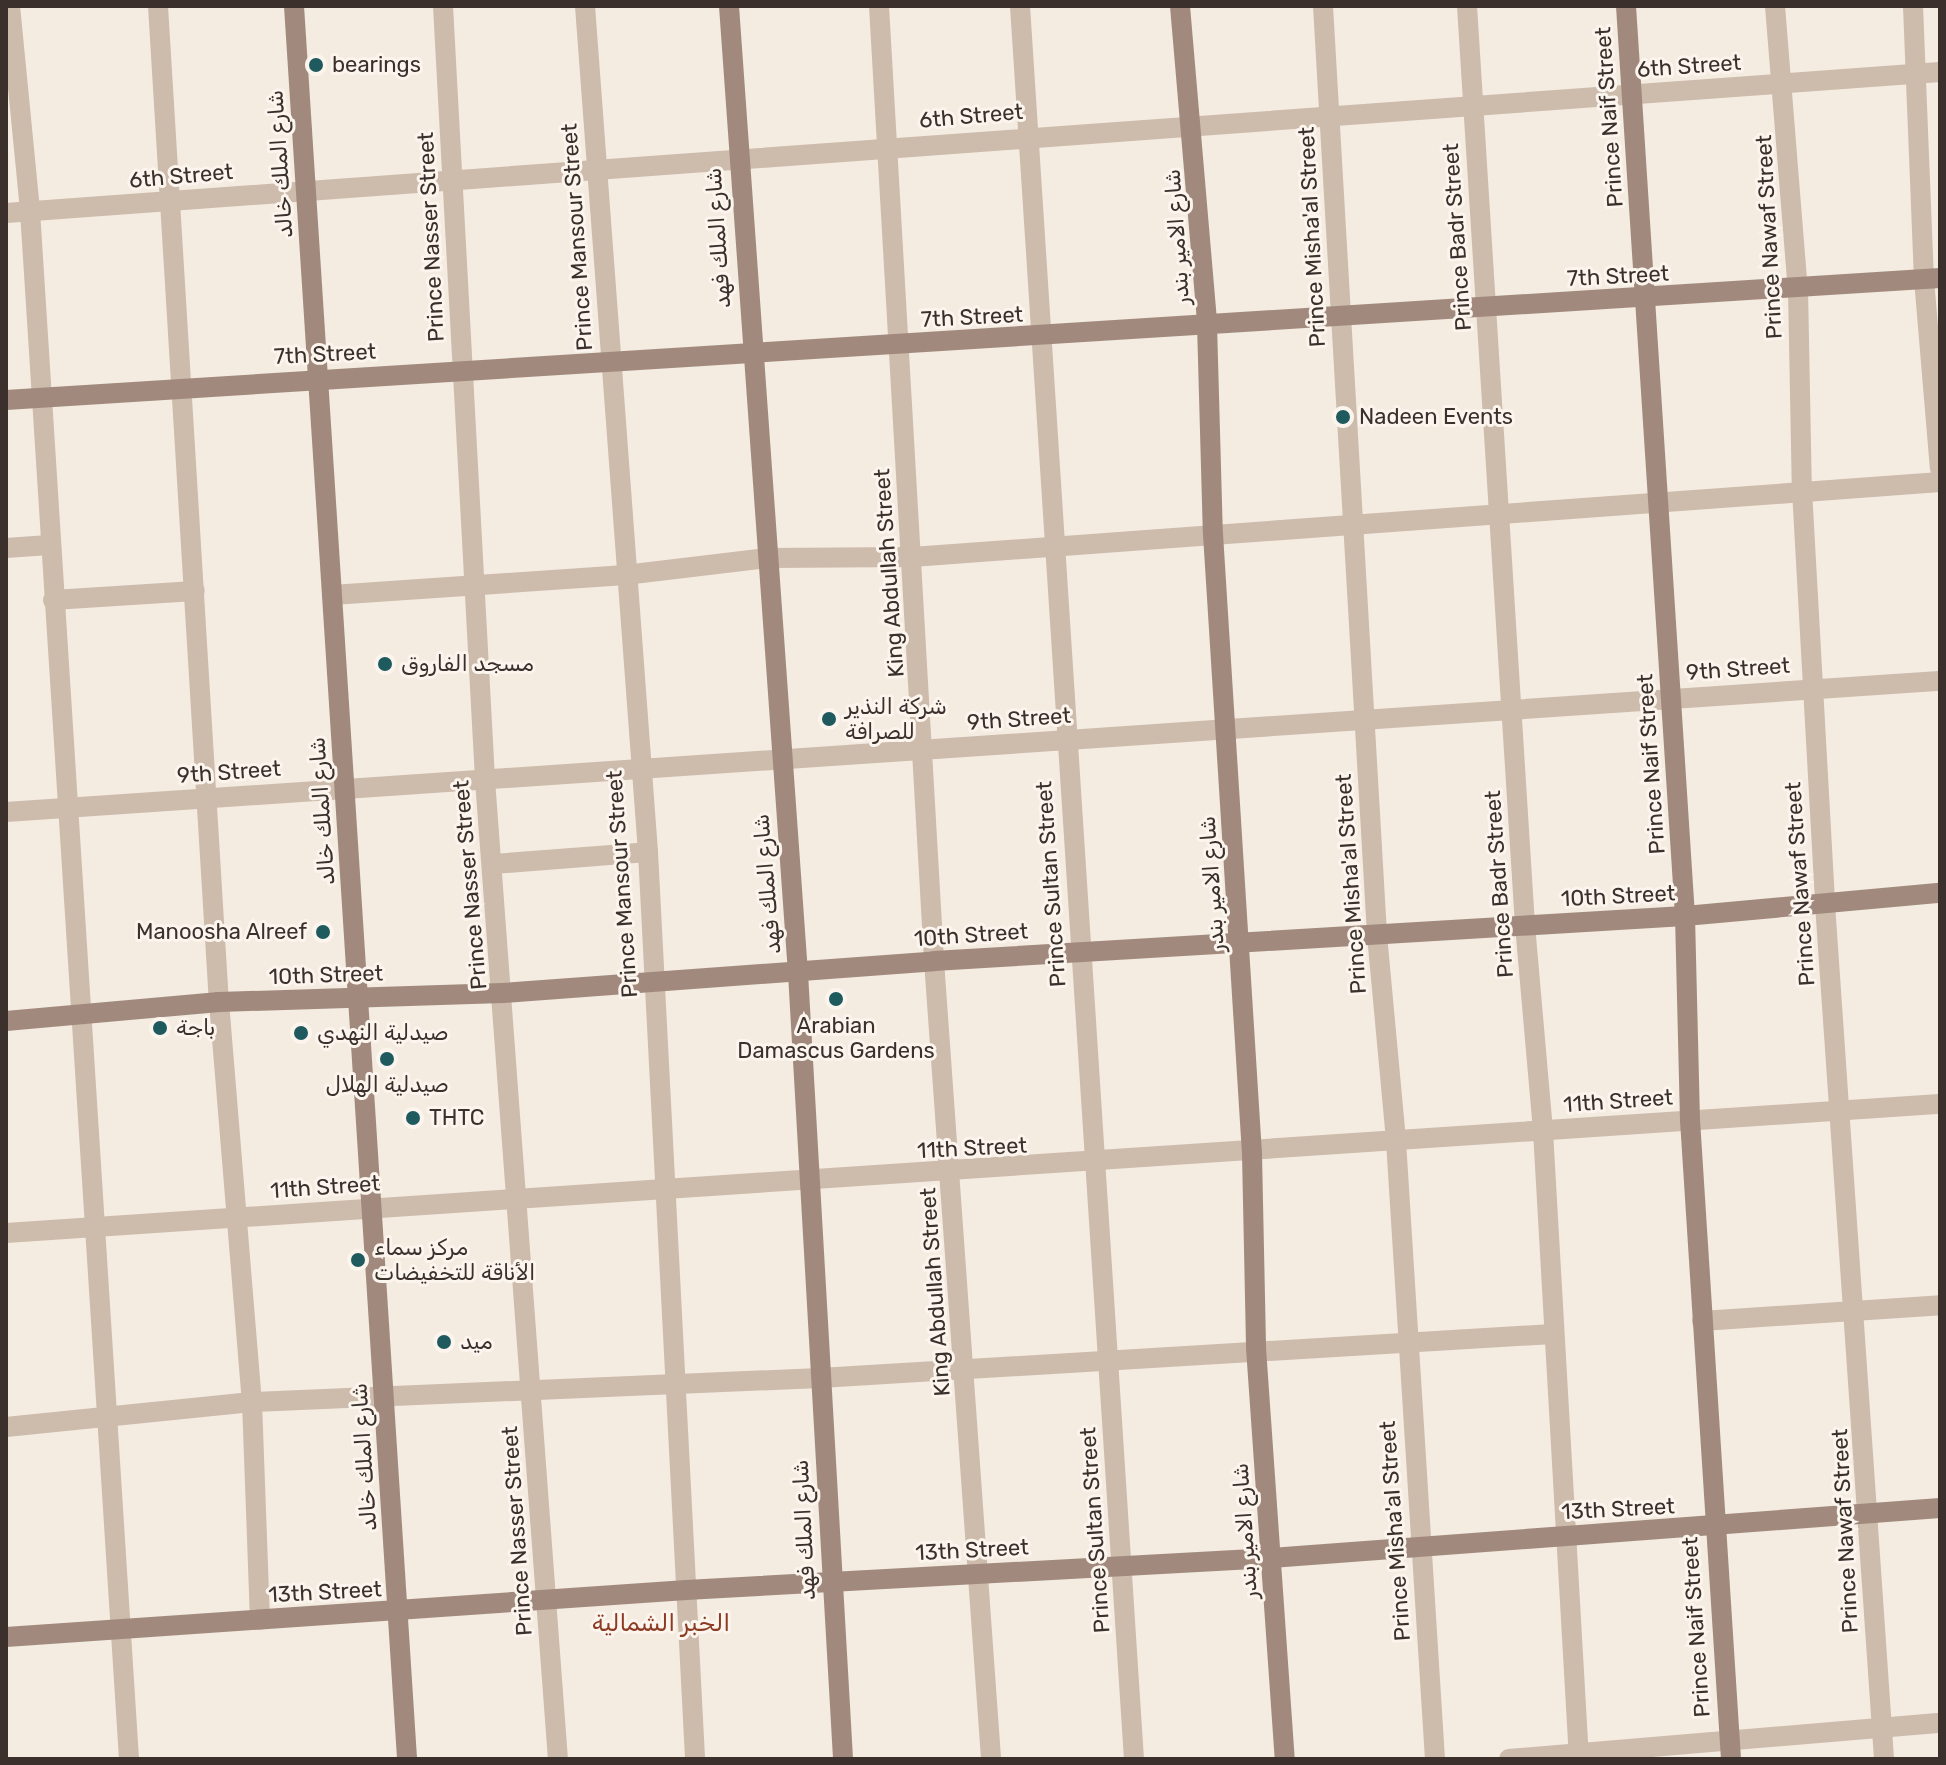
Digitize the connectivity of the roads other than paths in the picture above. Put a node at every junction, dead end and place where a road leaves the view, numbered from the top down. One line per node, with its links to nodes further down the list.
1 (10, 6): 29 (street)
2 (158, 6): 28 (street)
3 (294, 6): 27 (street, شارع الملك خالد)
4 (443, 6): 26 (street, Prince Nasser Street)
5 (585, 6): 25 (street, Prince Mansour Street)
6 (729, 6): 24 (street, شارع الملك فهد)
7 (879, 6): 23 (street, King Abdullah Street)
8 (1020, 6): 22 (street, Prince Sultan Street)
9 (1180, 6): 21 (street, شارع الامير بندر)
10 (1323, 6): 20 (street, Prince Misha'al Street)
11 (1467, 6): 19 (street, Prince Badr Street)
12 (1626, 6): 18 (street, Prince Naif Street)
13 (1775, 6): 17 (street, Prince Nawaf Street)
14 (1913, 6): 16 (street)
15 (1940, 72): 16 (street, 6th Street)
16 (1918, 74): 17 (street, 6th Street); 31 (street)
17 (1784, 83): 18 (street, 6th Street); 32 (street, Prince Nawaf Street)
18 (1631, 94): 19 (street, 6th Street); 33 (street, Prince Naif Street)
19 (1473, 105): 20 (street, 6th Street); 34 (street, Prince Badr Street)
20 (1329, 115): 21 (street, 6th Street); 35 (street, Prince Misha'al Street)
21 (1193, 124): 22 (street, 6th Street); 36 (street, شارع الامير بندر)
22 (1028, 135): 23 (street, 6th Street); 37 (street, Prince Sultan Street)
23 (887, 148): 24 (street, 6th Street); 38 (street, King Abdullah Street)
24 (736, 157): 25 (street, 6th Street); 39 (street, شارع الملك فهد)
25 (596, 168): 26 (street, 6th Street); 40 (street, Prince Mansour Street)
26 (452, 179): 27 (street, 6th Street); 41 (street, Prince Nasser Street)
27 (306, 188): 28 (street, 6th Street); 42 (street, شارع الملك خالد)
28 (170, 202): 29 (street, 6th Street); 43 (street)
29 (30, 211): 30 (street, 6th Street); 44 (street)
30 (6, 213)
31 (1932, 278): 32 (street, 7th Street); 46 (street)
32 (1798, 289): 33 (street, 7th Street); 48 (street, Prince Nawaf Street)
33 (1645, 299): 34 (street, 7th Street); 49 (street, Prince Naif Street)
34 (1486, 308): 35 (street, 7th Street); 50 (street, Prince Badr Street)
35 (1341, 317): 36 (street, 7th Street); 51 (street, Prince Misha'al Street)
36 (1207, 324): 37 (street, 7th Street); 52 (street, شارع الامير بندر)
37 (1040, 337): 38 (street, 7th Street); 54 (street, Prince Sultan Street)
38 (898, 345): 39 (street, 7th Street); 56 (street, King Abdullah Street)
39 (751, 351): 40 (street, 7th Street); 57 (street, شارع الملك فهد)
40 (610, 361): 41 (street, 7th Street); 58 (street, Prince Mansour Street)
41 (463, 371): 42 (street, 7th Street); 59 (street, Prince Nasser Street)
42 (318, 379): 43 (street, 7th Street); 61 (street, شارع الملك خالد)
43 (182, 387): 44 (street, 7th Street); 60 (street)
44 (41, 398): 45 (street, 7th Street); 53 (street)
45 (6, 400)
46 (1940, 468)
47 (1940, 482): 48 (street)
48 (1802, 490): 49 (street); 64 (street, Prince Nawaf Street)
49 (1658, 503): 50 (street); 65 (street, Prince Naif Street)
50 (1499, 514): 51 (street); 66 (street, Prince Badr Street)
51 (1353, 524): 52 (street); 67 (street, Prince Misha'al Street)
52 (1213, 534): 54 (street); 68 (street, شارع الامير بندر)
53 (49, 545): 55 (street); 62 (street)
54 (1057, 545): 56 (street); 69 (street, Prince Sultan Street)
55 (6, 548)
56 (912, 557): 57 (street); 70 (street, King Abdullah Street)
57 (768, 558): 58 (street); 71 (street, شارع الملك فهد)
58 (625, 575): 59 (street); 72 (street, Prince Mansour Street)
59 (474, 586): 61 (street); 73 (street, Prince Nasser Street)
60 (195, 591): 62 (street); 75 (street)
61 (332, 595): 74 (street, شارع الملك خالد)
62 (53, 600): 76 (street)
63 (1940, 681): 64 (street, 9th Street)
64 (1812, 688): 65 (street, 9th Street); 81 (street, Prince Nawaf Street)
65 (1670, 698): 66 (street, 9th Street); 82 (street, Prince Naif Street)
66 (1511, 709): 67 (street, 9th Street); 83 (street, Prince Badr Street)
67 (1364, 719): 68 (street, 9th Street); 84 (street, Prince Misha'al Street)
68 (1226, 729): 69 (street, 9th Street); 85 (street, شارع الامير بندر)
69 (1065, 740): 70 (street, 9th Street); 86 (street, Prince Sultan Street)
70 (924, 749): 71 (street, 9th Street); 87 (street, King Abdullah Street)
71 (780, 758): 72 (street, 9th Street); 88 (street, شارع الملك فهد)
72 (638, 768): 73 (street, 9th Street); 78 (street, Prince Mansour Street)
73 (485, 780): 74 (street, 9th Street); 79 (street, Prince Nasser Street)
74 (344, 789): 75 (street, 9th Street); 91 (street, شارع الملك خالد)
75 (209, 798): 76 (street, 9th Street); 92 (street)
76 (65, 808): 77 (street, 9th Street); 93 (street)
77 (6, 812)
78 (648, 852): 79 (street); 89 (street, Prince Mansour Street)
79 (493, 864): 90 (street, Prince Nasser Street)
80 (1940, 893): 81 (street, 10th Street)
81 (1825, 904): 82 (street, 10th Street); 96 (street, Prince Nawaf Street)
82 (1685, 916): 83 (street, 10th Street); 97 (street, Prince Naif Street)
83 (1525, 925): 84 (street, 10th Street); 98 (street, Prince Badr Street)
84 (1377, 935): 85 (street, 10th Street); 99 (street, Prince Misha'al Street)
85 (1240, 943): 86 (street, 10th Street); 100 (street, شارع الامير بندر)
86 (1079, 952): 87 (street, 10th Street); 101 (street, Prince Sultan Street)
87 (934, 961): 88 (street, 10th Street); 102 (street, King Abdullah Street)
88 (798, 973): 89 (street, 10th Street); 103 (street, شارع الملك فهد)
89 (653, 983): 90 (street, 10th Street); 104 (street, Prince Mansour Street)
90 (503, 993): 91 (street, 10th Street); 105 (street, Prince Nasser Street)
91 (358, 998): 92 (street, 10th Street); 106 (street, شارع الملك خالد)
92 (219, 1002): 93 (street, 10th Street); 107 (street)
93 (79, 1017): 94 (street, 10th Street); 108 (street)
94 (6, 1021)
95 (1940, 1104): 96 (street, 11th Street)
96 (1839, 1109): 97 (street, 11th Street); 111 (street, Prince Nawaf Street)
97 (1690, 1120): 98 (street, 11th Street); 112 (street, Prince Naif Street)
98 (1543, 1131): 99 (street, 11th Street); 113 (street, Prince Badr Street)
99 (1396, 1141): 100 (street, 11th Street); 114 (street, Prince Misha'al Street)
100 (1252, 1154): 101 (street, 11th Street); 115 (street, شارع الامير بندر)
101 (1097, 1164): 102 (street, 11th Street); 116 (street, Prince Sultan Street)
102 (950, 1174): 103 (street, 11th Street); 117 (street, King Abdullah Street)
103 (808, 1180): 104 (street, 11th Street); 118 (street, شارع الملك فهد)
104 (664, 1191): 105 (street, 11th Street); 119 (street, Prince Mansour Street)
105 (519, 1198): 106 (street, 11th Street); 120 (street, Prince Nasser Street)
106 (373, 1207): 107 (street, 11th Street); 121 (street, شارع الملك خالد)
107 (236, 1217): 108 (street, 11th Street); 122 (street)
108 (98, 1227): 109 (street, 11th Street); 123 (street)
109 (6, 1233)
110 (1940, 1305): 111 (street)
111 (1856, 1309): 112 (street); 126 (street, Prince Nawaf Street)
112 (1702, 1321): 127 (street, Prince Naif Street)
113 (1553, 1334): 114 (street); 128 (street, Prince Badr Street)
114 (1407, 1343): 115 (street); 129 (street, Prince Misha'al Street)
115 (1256, 1348): 116 (street); 130 (street, شارع الامير بندر)
116 (1109, 1361): 117 (street); 131 (street, Prince Sultan Street)
117 (965, 1370): 118 (street); 132 (street, King Abdullah Street)
118 (820, 1378): 119 (street); 133 (street, شارع الملك فهد)
119 (674, 1381): 120 (street); 134 (street, Prince Mansour Street)
120 (530, 1391): 121 (street); 135 (street, Prince Nasser Street)
121 (385, 1398): 122 (street); 136 (street, شارع الملك خالد)
122 (252, 1402): 123 (street); 137 (street)
123 (111, 1418): 124 (street); 138 (street)
124 (6, 1427)
125 (1940, 1508): 126 (street, 13th Street)
126 (1868, 1513): 127 (street, 13th Street); 141 (street, Prince Nawaf Street)
127 (1713, 1527): 128 (street, 13th Street); 142 (street, Prince Naif Street)
128 (1566, 1536): 129 (street, 13th Street); 143 (street, Prince Badr Street)
129 (1420, 1545): 130 (street, 13th Street); 152 (street, Prince Misha'al Street)
130 (1271, 1558): 131 (street, 13th Street); 151 (street, شارع الامير بندر)
131 (1122, 1565): 132 (street, 13th Street); 150 (street, Prince Sultan Street)
132 (977, 1574): 133 (street, 13th Street); 149 (street, King Abdullah Street)
133 (831, 1582): 134 (street, 13th Street); 148 (street, شارع الملك فهد)
134 (686, 1590): 135 (street, 13th Street); 147 (street, Prince Mansour Street)
135 (546, 1601): 136 (street, 13th Street); 146 (street, Prince Nasser Street)
136 (398, 1612): 137 (street, 13th Street); 145 (street, شارع الملك خالد)
137 (260, 1620): 138 (street, 13th Street)
138 (123, 1627): 139 (street, 13th Street); 144 (street)
139 (6, 1637)
140 (1940, 1723): 141 (street)
141 (1881, 1726): 142 (street); 155 (street, Prince Nawaf Street)
142 (1728, 1737): 143 (street); 154 (street, Prince Naif Street)
143 (1578, 1757): 153 (street)
144 (129, 1759)
145 (407, 1759)
146 (558, 1759)
147 (695, 1759)
148 (843, 1759)
149 (991, 1759)
150 (1134, 1759)
151 (1285, 1759)
152 (1435, 1759)
153 (1509, 1759)
154 (1731, 1759)
155 (1884, 1759)

